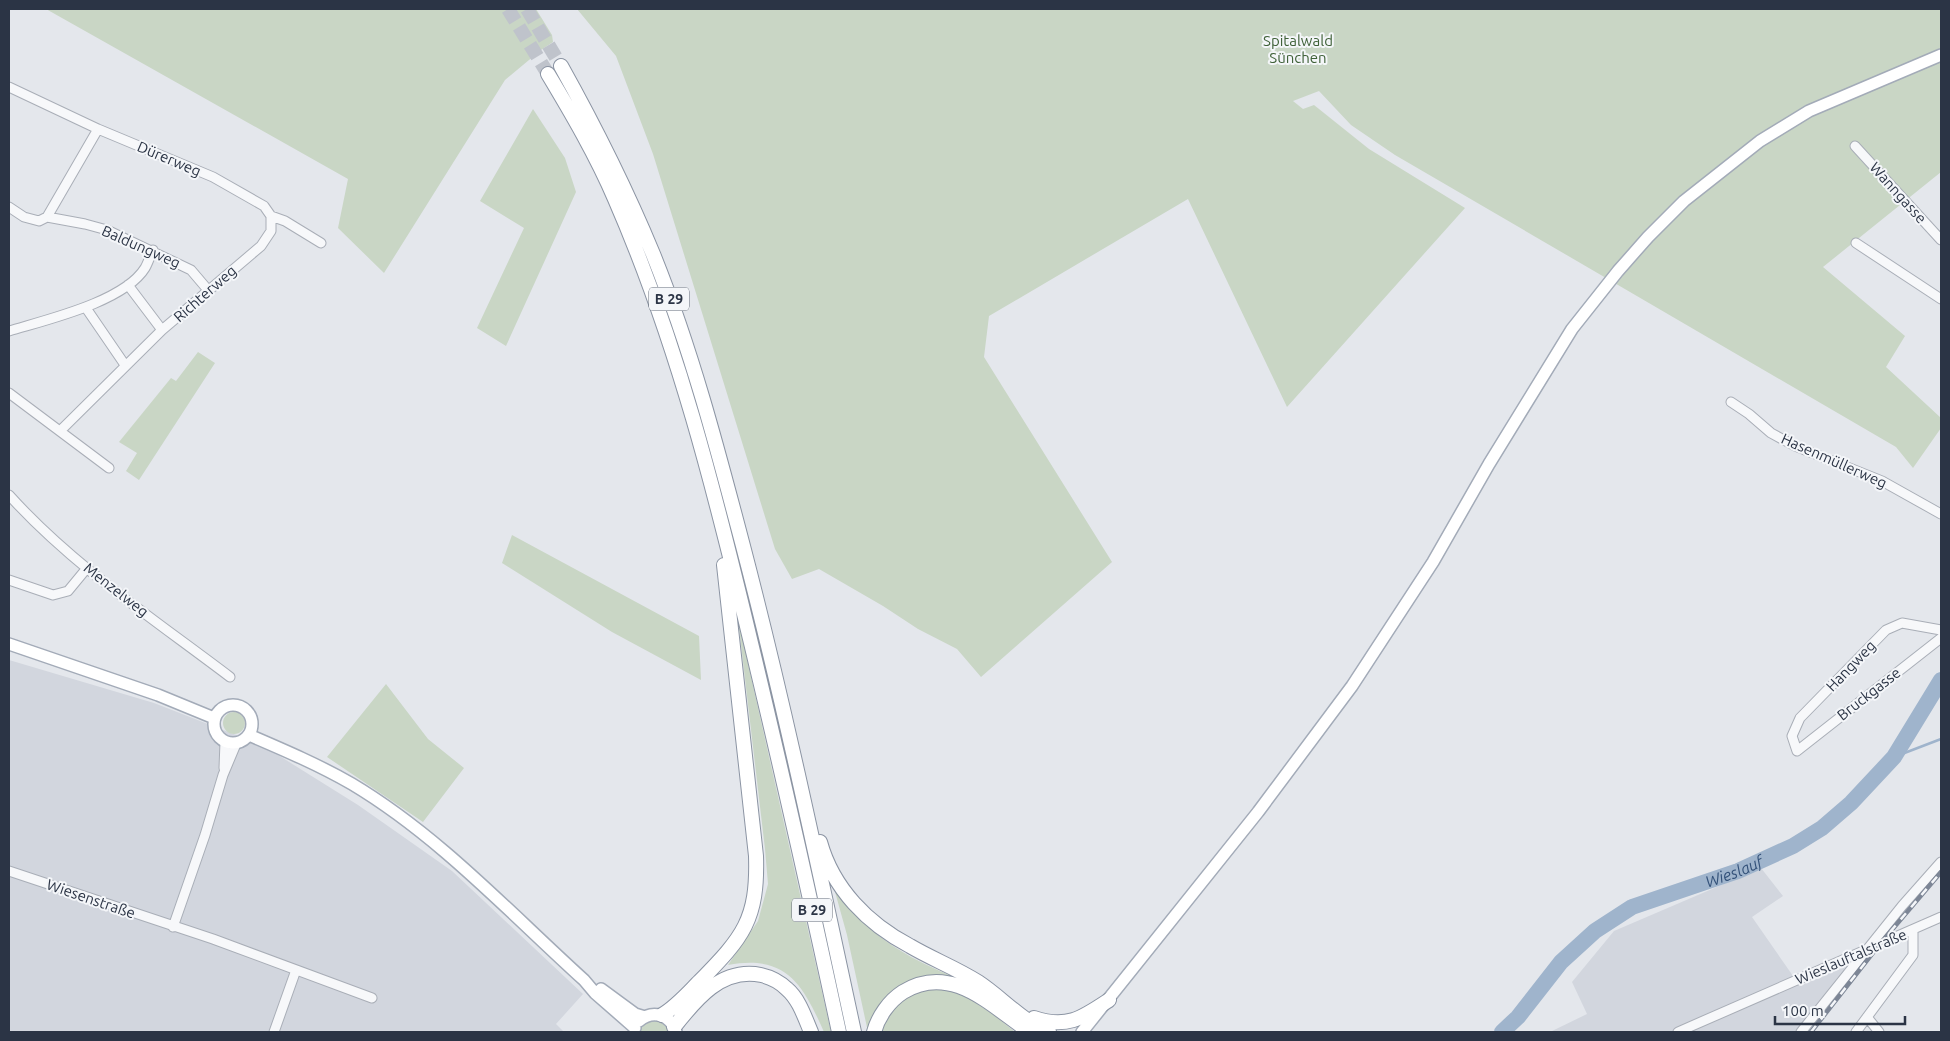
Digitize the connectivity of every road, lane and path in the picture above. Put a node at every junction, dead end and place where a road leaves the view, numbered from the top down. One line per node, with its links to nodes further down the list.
1 (1941, 55): 48 (main road)
2 (561, 66): 38 (highway, B 29)
3 (548, 74): 27 (highway, B 29)
4 (9, 87): 5 (street, Dürerweg)
5 (98, 128): 8 (street, Dürerweg); 9 (street)
6 (1855, 146): 10 (street, Wanngasse)
7 (9, 207): 9 (street, Baldungweg)
8 (271, 216): 11 (street, Dürerweg); 15 (street, Richterweg)
9 (47, 217): 13 (street, Baldungweg)
10 (1941, 240)
11 (321, 243)
12 (1856, 243): 16 (street)
13 (153, 250): 14 (street); 15 (street, Baldungweg)
14 (128, 285): 17 (street); 18 (street)
15 (208, 290): 18 (street, Richterweg)
16 (1941, 299)
17 (86, 308): 19 (street); 20 (street)
18 (162, 330): 20 (street, Richterweg)
19 (9, 331)
20 (125, 365): 23 (street, Richterweg)
21 (9, 393): 23 (street)
22 (1731, 402): 26 (street, Hasenmüllerweg)
23 (60, 431): 24 (street)
24 (110, 468)
25 (9, 495): 28 (street, Menzelweg)
26 (1941, 514)
27 (724, 532): 50 (highway); 57 (highway, B 29)
28 (87, 568): 29 (street); 33 (street, Menzelweg)
29 (9, 580)
30 (1941, 630): 37 (street, Hangweg)
31 (1941, 638): 37 (street, Bruckgasse)
32 (9, 644): 34 (main road)
33 (230, 677)
34 (216, 715): 35 (main road); 36 (main road)
35 (251, 730): 36 (main road); 46 (main road)
36 (230, 743): 42 (street)
37 (1797, 751)
38 (803, 800): 49 (highway); 58 (highway, B 29)
39 (1941, 862): 44 (street)
40 (9, 871): 42 (street, Wiesenstraße)
41 (1941, 918): 43 (street, Wieslauftalstraße)
42 (172, 927): 45 (street, Wiesenstraße)
43 (1913, 930): 44 (street, Wieslauftalstraße); 52 (street)
44 (1865, 951): 64 (street, Wieslauftalstraße); 65 (street)
45 (296, 970): 47 (street, Wiesenstraße); 55 (street)
46 (584, 980): 51 (main road); 54 (main road)
47 (372, 998)
48 (1109, 1000): 49 (highway); 63 (main road)
49 (1013, 1015): 59 (highway); 60 (highway); 61 (highway); 62 (highway)
50 (662, 1016): 51 (main road); 53 (main road)
51 (645, 1017): 54 (main road)
52 (1867, 1017): 66 (street); 67 (street)
53 (675, 1029): 56 (highway)
54 (634, 1030)
55 (274, 1032)
56 (811, 1032)
57 (839, 1032)
58 (854, 1032)
59 (874, 1032)
60 (1021, 1032)
61 (1030, 1032)
62 (1049, 1032)
63 (1082, 1032)
64 (1678, 1032)
65 (1801, 1032)
66 (1856, 1032)
67 (1879, 1032)

